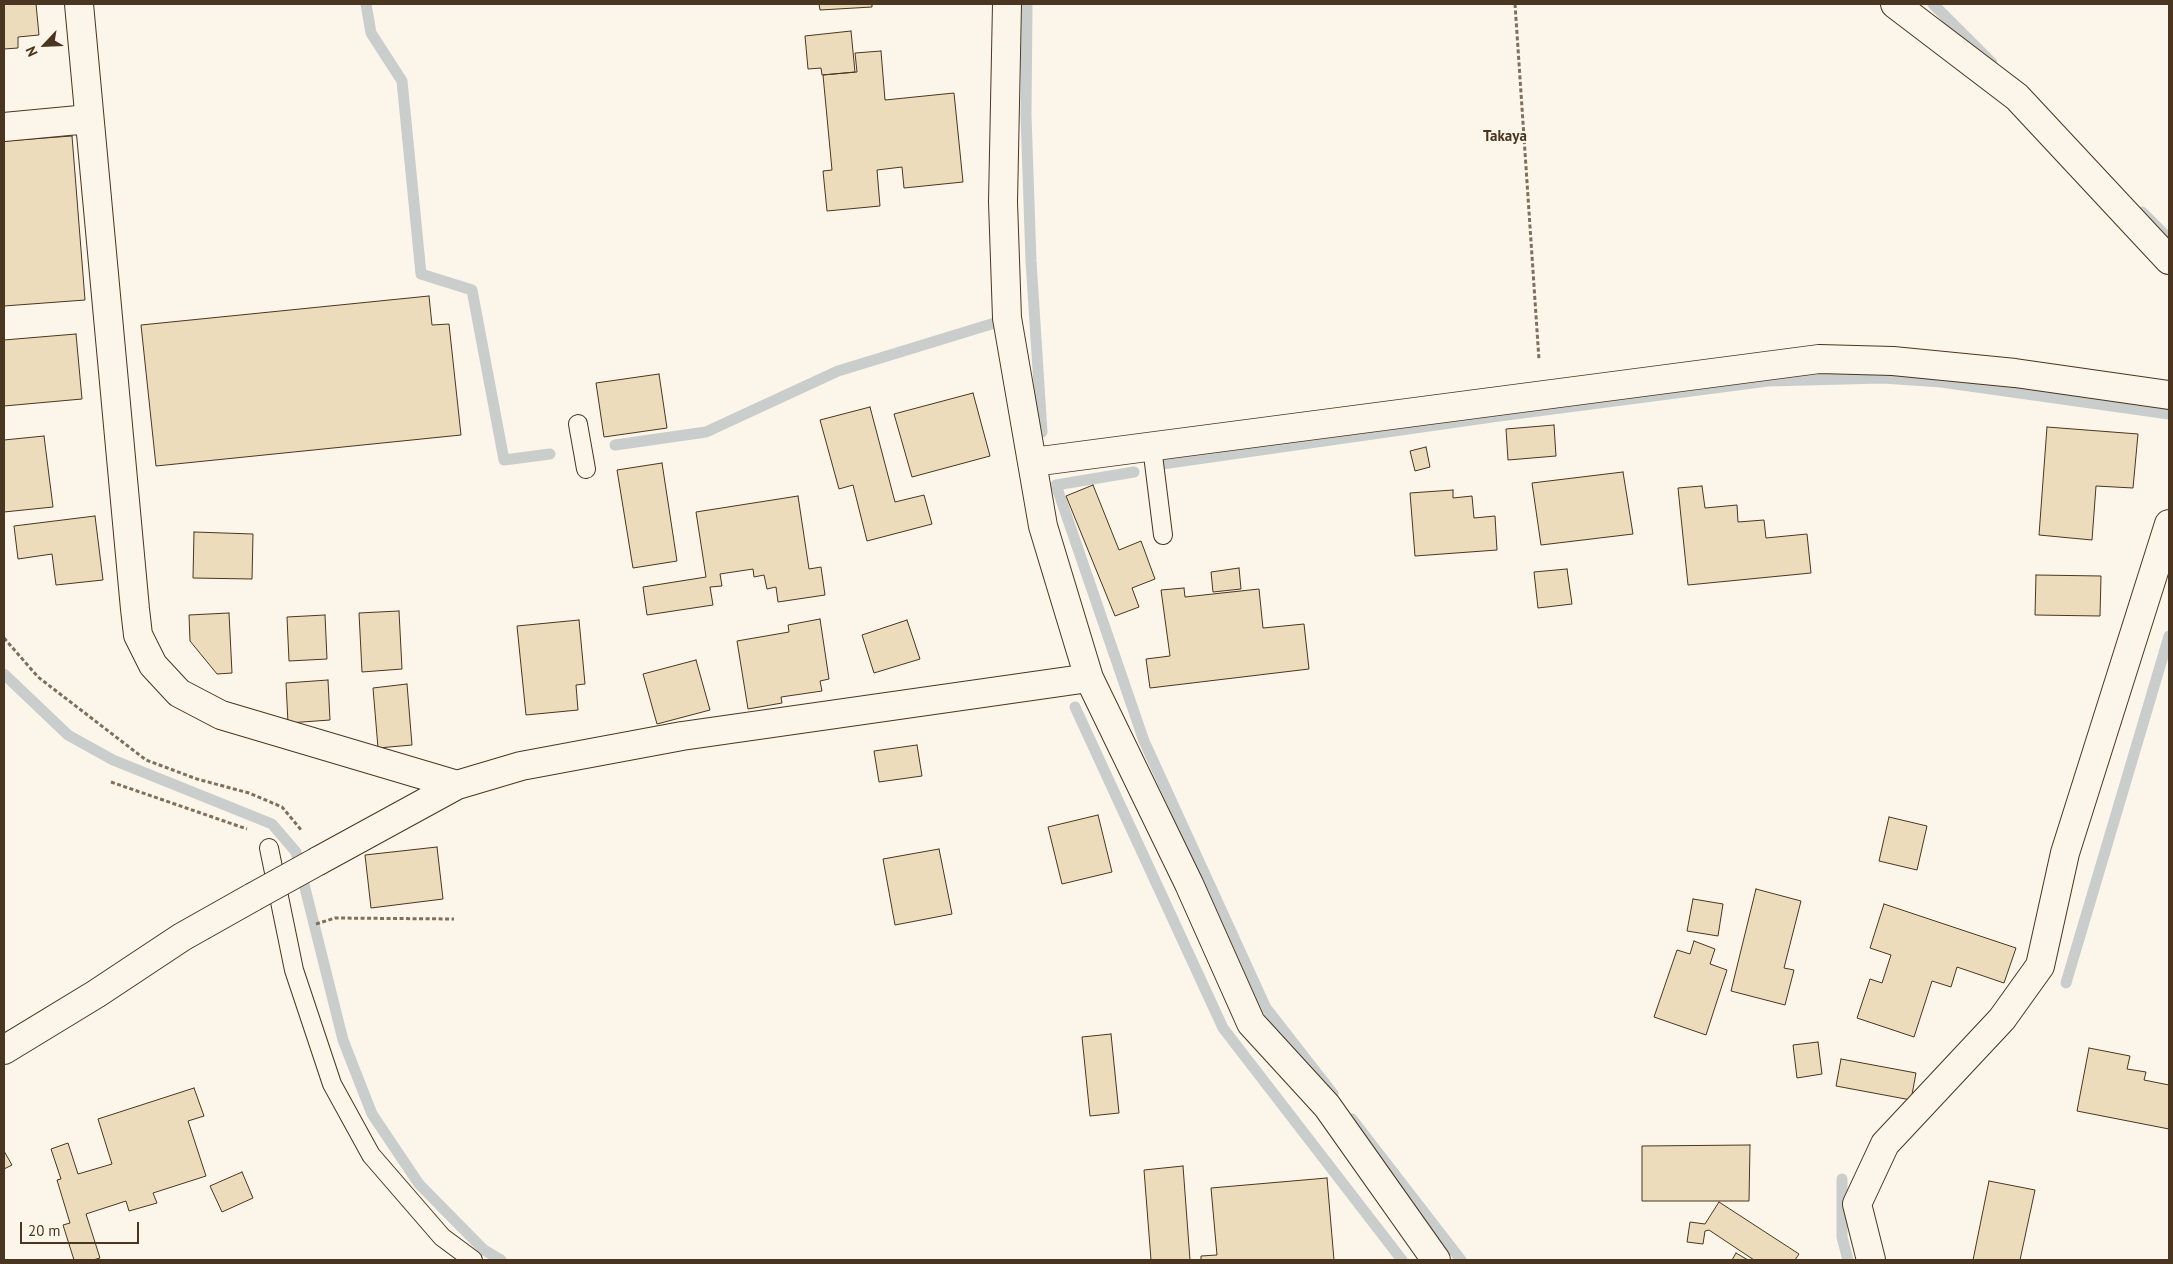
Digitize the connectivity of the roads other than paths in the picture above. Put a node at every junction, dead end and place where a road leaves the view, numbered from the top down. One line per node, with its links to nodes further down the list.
1 (79, 4): 4 (street)
2 (1008, 4): 10 (street)
3 (1895, 4): 6 (street)
4 (89, 118): 5 (street); 15 (street)
5 (4, 127)
6 (2169, 260)
7 (2169, 395): 9 (street)
8 (578, 424): 11 (lane)
9 (1152, 447): 10 (street); 13 (lane)
10 (1033, 462): 14 (street)
11 (586, 469)
12 (2169, 524): 20 (street)
13 (1163, 535)
14 (1089, 678): 15 (street); 19 (street)
15 (457, 785): 17 (street, bridge)
16 (269, 848): 18 (lane)
17 (4, 1050)
18 (473, 1260)
19 (1436, 1260)
20 (1871, 1260)

